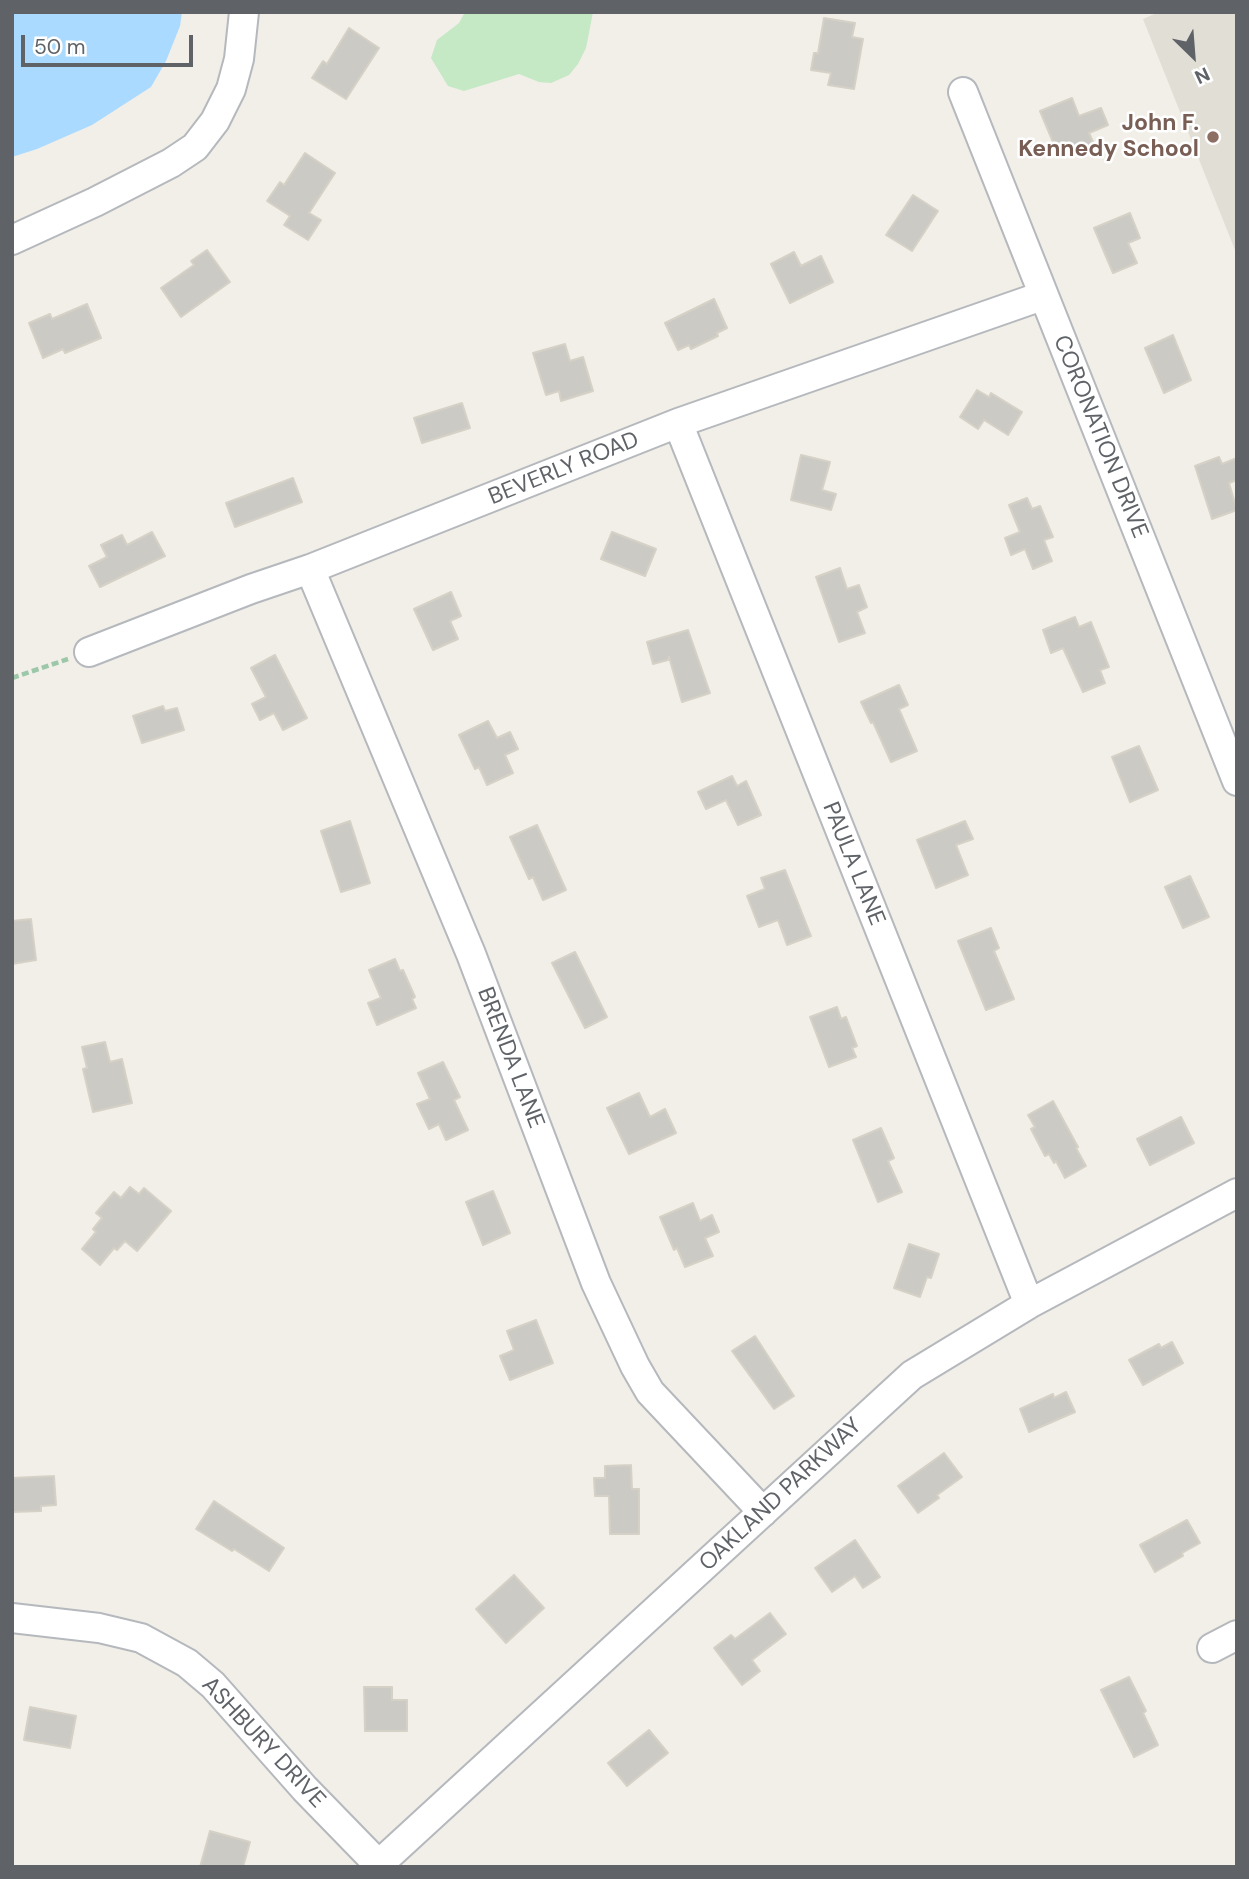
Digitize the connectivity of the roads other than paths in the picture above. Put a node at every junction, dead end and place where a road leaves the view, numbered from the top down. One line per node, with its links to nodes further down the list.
1 (244, 12): 3 (street)
2 (963, 92): 4 (street, CORONATION DRIVE)
3 (12, 240)
4 (1042, 296): 5 (street, BEVERLY ROAD); 8 (street, CORONATION DRIVE)
5 (678, 423): 6 (street, BEVERLY ROAD); 10 (street, PAULA LANE)
6 (310, 569): 7 (street, BEVERLY ROAD); 11 (street, BRENDA LANE)
7 (89, 652)
8 (1237, 781)
9 (1237, 1193): 10 (street, OAKLAND PARKWAY)
10 (1029, 1304): 11 (street, OAKLAND PARKWAY)
11 (763, 1512): 15 (street, OAKLAND PARKWAY)
12 (12, 1618): 15 (street, ASHBURY DRIVE)
13 (1237, 1635): 14 (street)
14 (1212, 1648)
15 (377, 1866)

